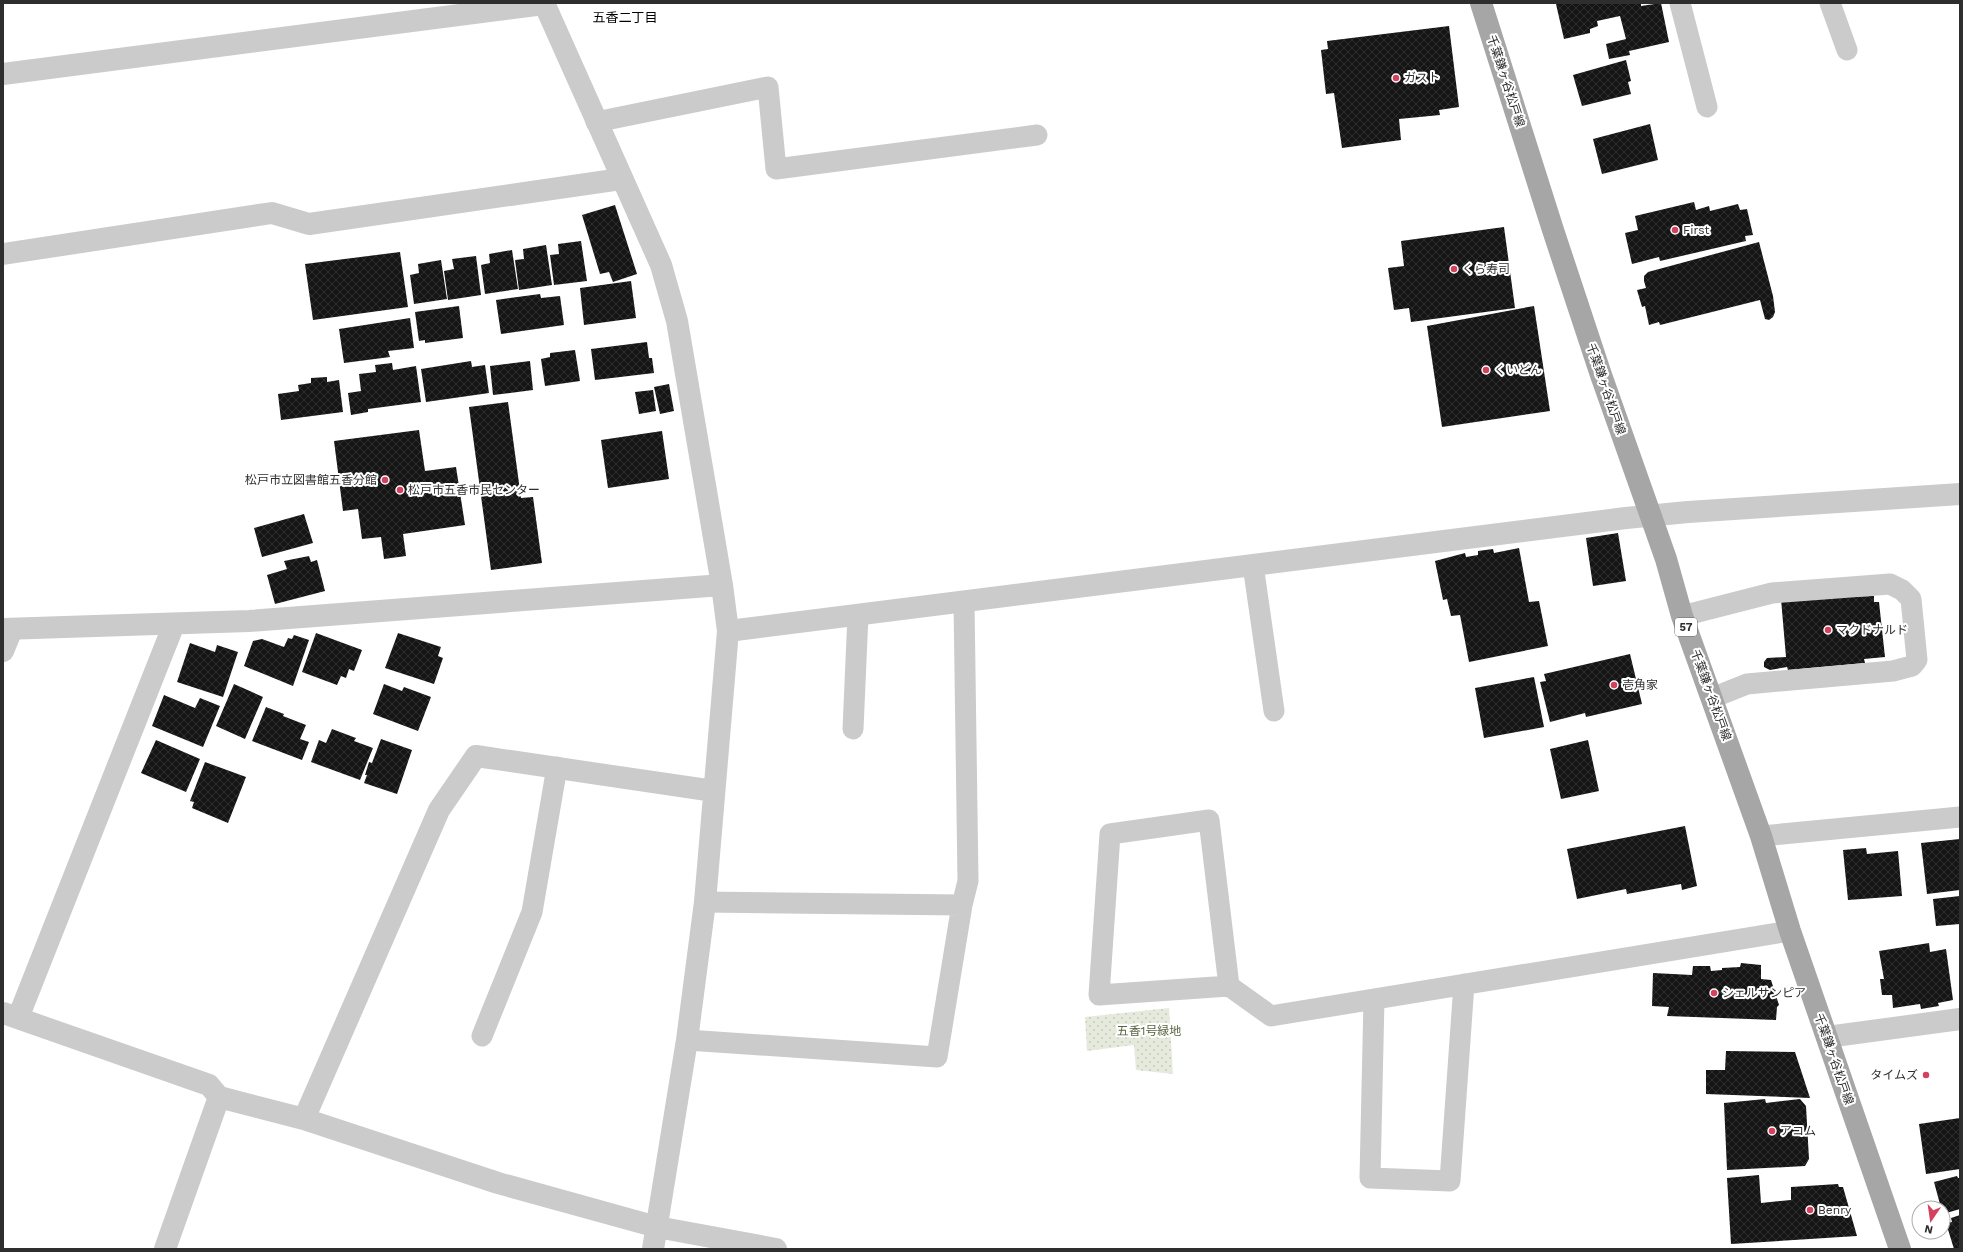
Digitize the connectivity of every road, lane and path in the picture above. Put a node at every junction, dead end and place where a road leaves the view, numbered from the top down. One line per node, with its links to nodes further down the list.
1 (547, 3): 6 (street); 8 (street)
2 (1481, 3): 13 (main road, 千葉鎌ヶ谷松戸線 / 57)
3 (1680, 3): 7 (lane)
4 (1830, 3): 5 (lane)
5 (1847, 50)
6 (3, 74)
7 (1707, 107)
8 (596, 122): 9 (lane); 10 (street)
9 (1037, 135)
10 (621, 179): 11 (street); 15 (street)
11 (3, 254)
12 (1960, 494): 13 (street)
13 (1652, 515): 14 (street); 18 (main road, 千葉鎌ヶ谷松戸線 / 57)
14 (1253, 565): 16 (street); 24 (lane)
15 (722, 585): 19 (street); 21 (street)
16 (964, 602): 17 (street); 31 (lane)
17 (858, 615): 21 (street); 25 (lane)
18 (1682, 616): 23 (main road, 千葉鎌ヶ谷松戸線 / 57); 23 (lane)
19 (174, 624): 20 (street); 36 (street)
20 (8, 629): 22 (street)
21 (728, 631): 27 (street)
22 (3, 651)
23 (1712, 698): 29 (main road, 千葉鎌ヶ谷松戸線 / 57)
24 (1274, 711)
25 (852, 729)
26 (557, 768): 27 (street); 38 (lane); 42 (street)
27 (714, 791): 30 (street)
28 (1960, 816): 29 (lane)
29 (1761, 836): 32 (main road, 千葉鎌ヶ谷松戸線 / 57)
30 (704, 902): 31 (lane); 40 (street)
31 (962, 905): 40 (lane)
32 (1790, 931): 33 (lane); 39 (main road, 千葉鎌ヶ谷松戸線 / 57)
33 (1464, 984): 35 (lane); 35 (lane)
34 (1229, 986): 34 (lane); 35 (lane)
35 (1374, 999)
36 (10, 1015): 41 (street)
37 (1960, 1019): 39 (street)
38 (482, 1036)
39 (1827, 1037): 47 (main road, 千葉鎌ヶ谷松戸線 / 57)
40 (687, 1040): 43 (street)
41 (219, 1097): 42 (street); 44 (street)
42 (304, 1119): 43 (street)
43 (657, 1227): 45 (street); 46 (street)
44 (165, 1249)
45 (653, 1249)
46 (776, 1249)
47 (1900, 1249)

